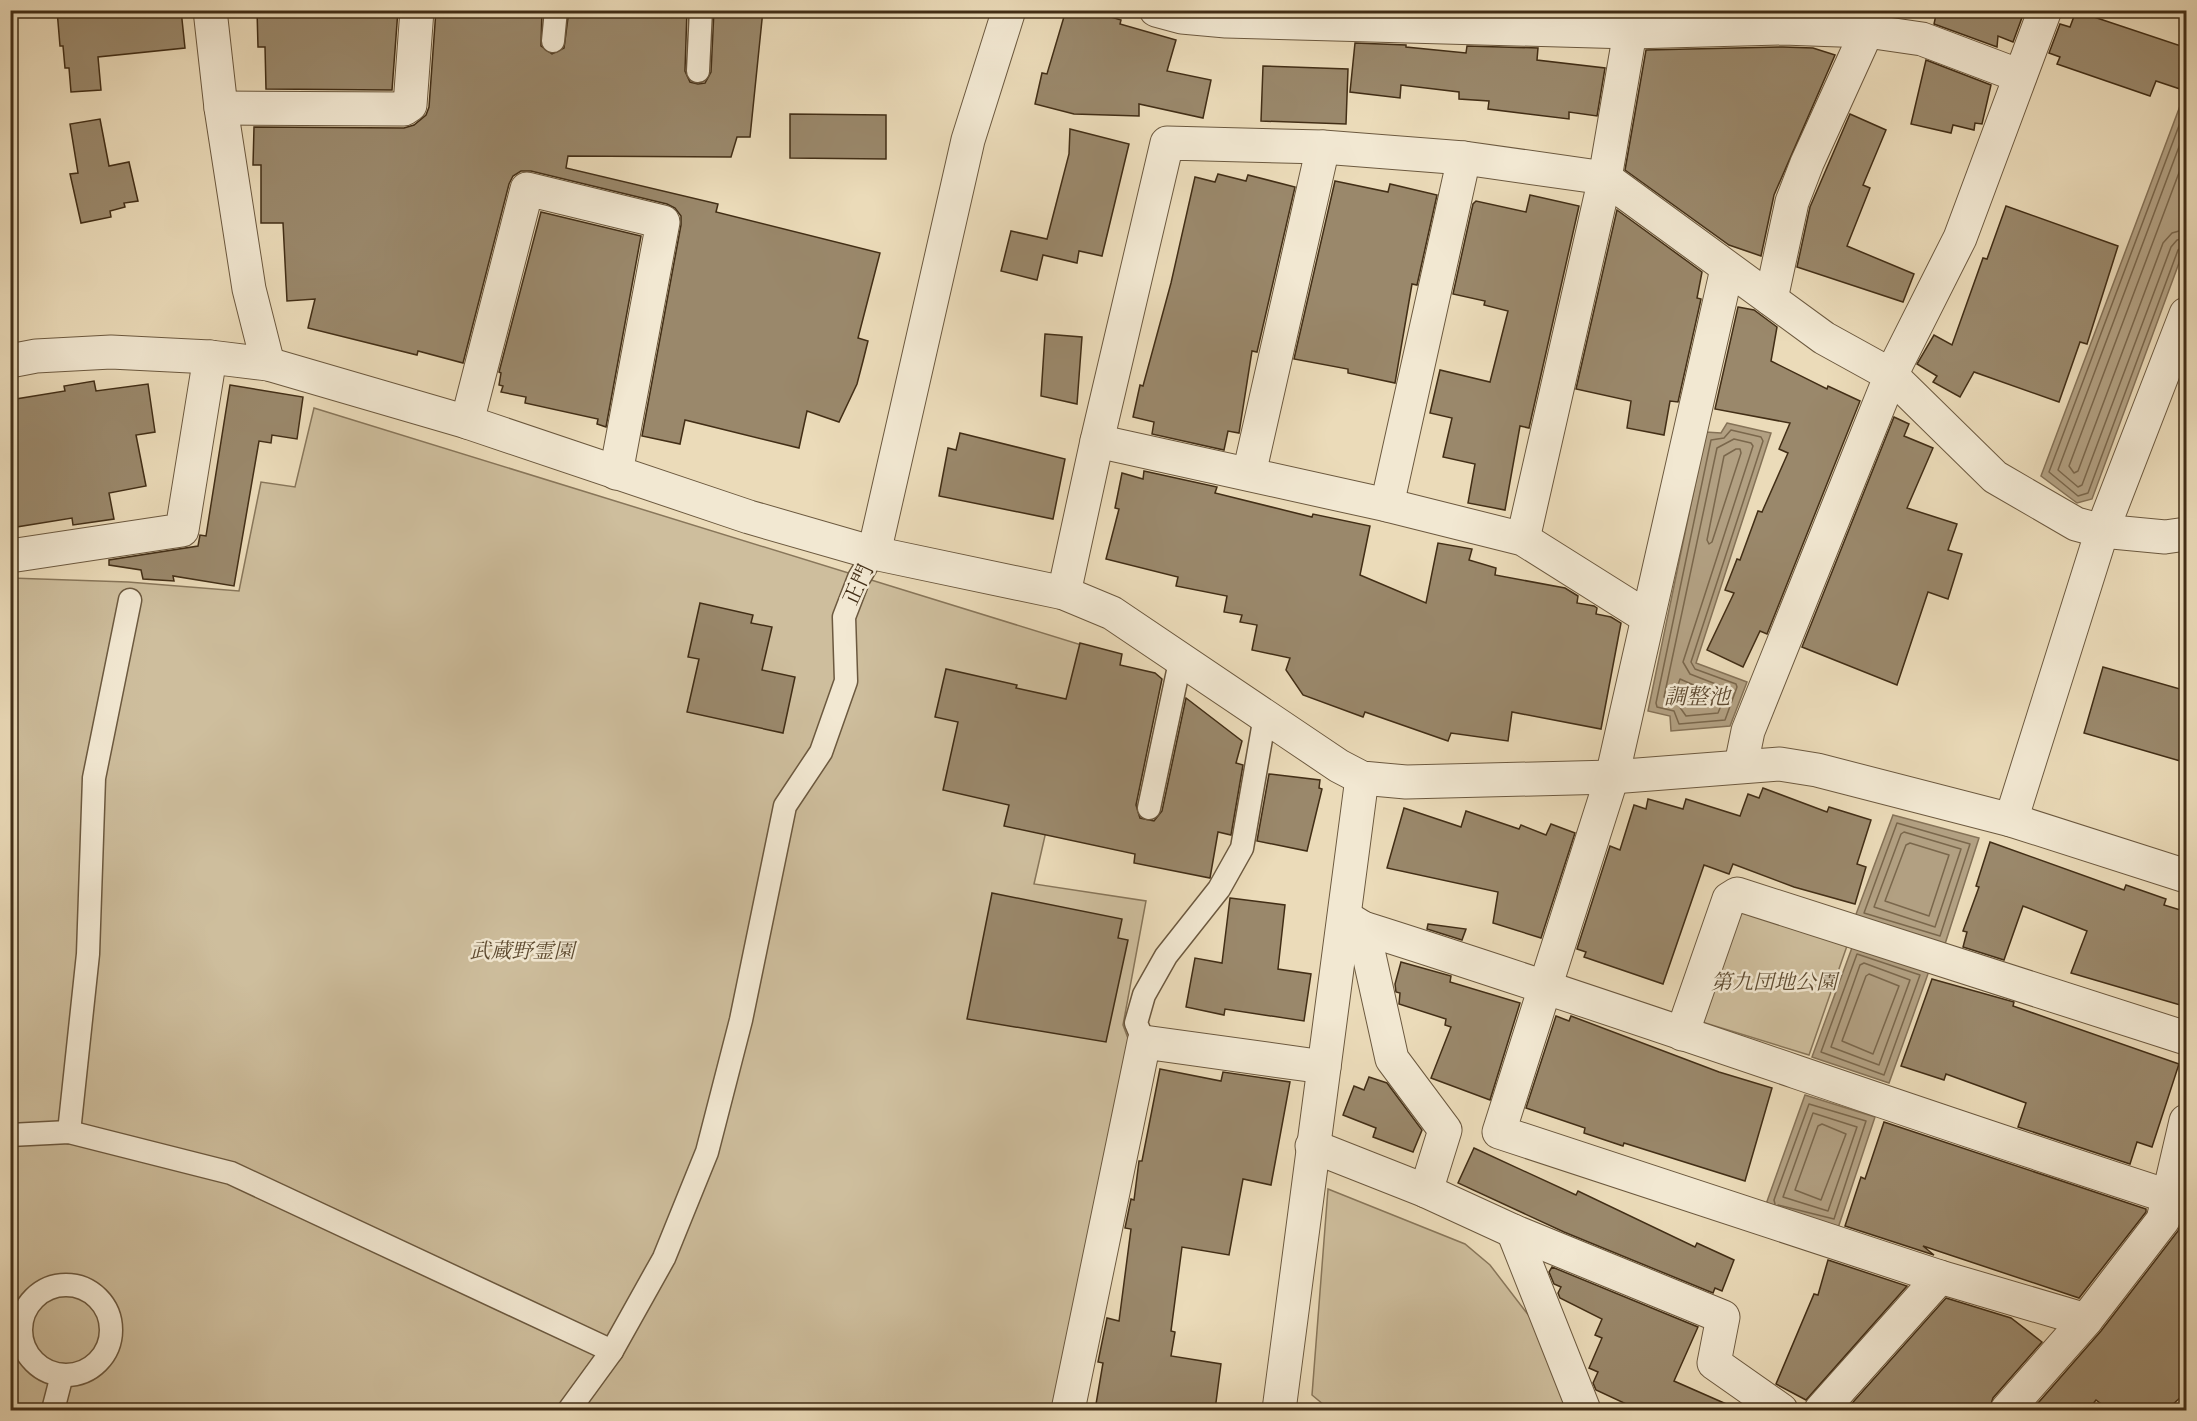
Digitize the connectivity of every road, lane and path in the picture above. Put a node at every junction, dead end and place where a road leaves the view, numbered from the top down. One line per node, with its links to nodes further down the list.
1 (210, 10): 13 (street)
2 (417, 10): 13 (street)
3 (556, 10): 10 (lane)
4 (701, 10): 11 (lane)
5 (1009, 10): 32 (street)
6 (1156, 10): 8 (street)
7 (2045, 10): 12 (street)
8 (1634, 21): 9 (street); 16 (street)
9 (1867, 31): 12 (street); 18 (street)
10 (553, 40)
11 (698, 71)
12 (2020, 76): 23 (street)
13 (221, 108): 22 (street)
14 (1323, 147): 15 (street); 25 (street); 27 (street)
15 (1464, 158): 16 (street); 28 (street)
16 (1605, 178): 17 (street); 31 (street)
17 (1728, 269): 18 (street); 36 (street)
18 (1771, 299): 23 (street)
19 (2187, 314): 29 (street)
20 (210, 357): 21 (street); 22 (street); 33 (street)
21 (10, 361)
22 (267, 364): 24 (street)
23 (1891, 375): 29 (street); 39 (street)
24 (467, 422): 26 (street); 26 (street)
25 (1097, 441): 27 (street); 34 (street)
26 (616, 473): 32 (street)
27 (1249, 474): 28 (street)
28 (1387, 505): 31 (street)
29 (2102, 531): 30 (street); 43 (street)
30 (2187, 534)
31 (1523, 539): 36 (street)
32 (874, 553): 34 (street); 60 (lane, 正門)
33 (10, 556)
34 (1065, 593): 37 (street)
35 (130, 600): 52 (lane)
36 (1647, 617): 40 (street)
37 (1181, 657): 38 (street); 42 (lane)
38 (1265, 716): 41 (street); 49 (lane)
39 (1741, 765): 40 (street); 43 (street)
40 (1612, 777): 41 (street); 46 (street)
41 (1362, 778): 45 (street)
42 (1149, 808)
43 (2011, 820): 44 (street)
44 (2187, 876)
45 (1354, 922): 46 (street); 50 (street); 55 (street)
46 (1545, 986): 47 (street); 58 (street)
47 (1682, 1035): 48 (street); 56 (street)
48 (2187, 1038)
49 (1144, 1042): 50 (street); 64 (street)
50 (1324, 1067): 54 (street)
51 (2187, 1121): 56 (street)
52 (69, 1132): 53 (lane); 60 (lane)
53 (10, 1135)
54 (1312, 1146): 55 (street); 65 (street)
55 (1426, 1191): 57 (street)
56 (2177, 1199): 59 (street)
57 (1513, 1231): 66 (street); 67 (street)
58 (1940, 1277): 59 (street); 68 (street)
59 (2086, 1320): 69 (street)
60 (612, 1351): 63 (lane)
61 (62, 1375): 61 (lane); 62 (lane)
62 (53, 1410)
63 (569, 1410)
64 (1068, 1410)
65 (1279, 1410)
66 (1584, 1410)
67 (1781, 1410)
68 (1821, 1410)
69 (2007, 1410)

